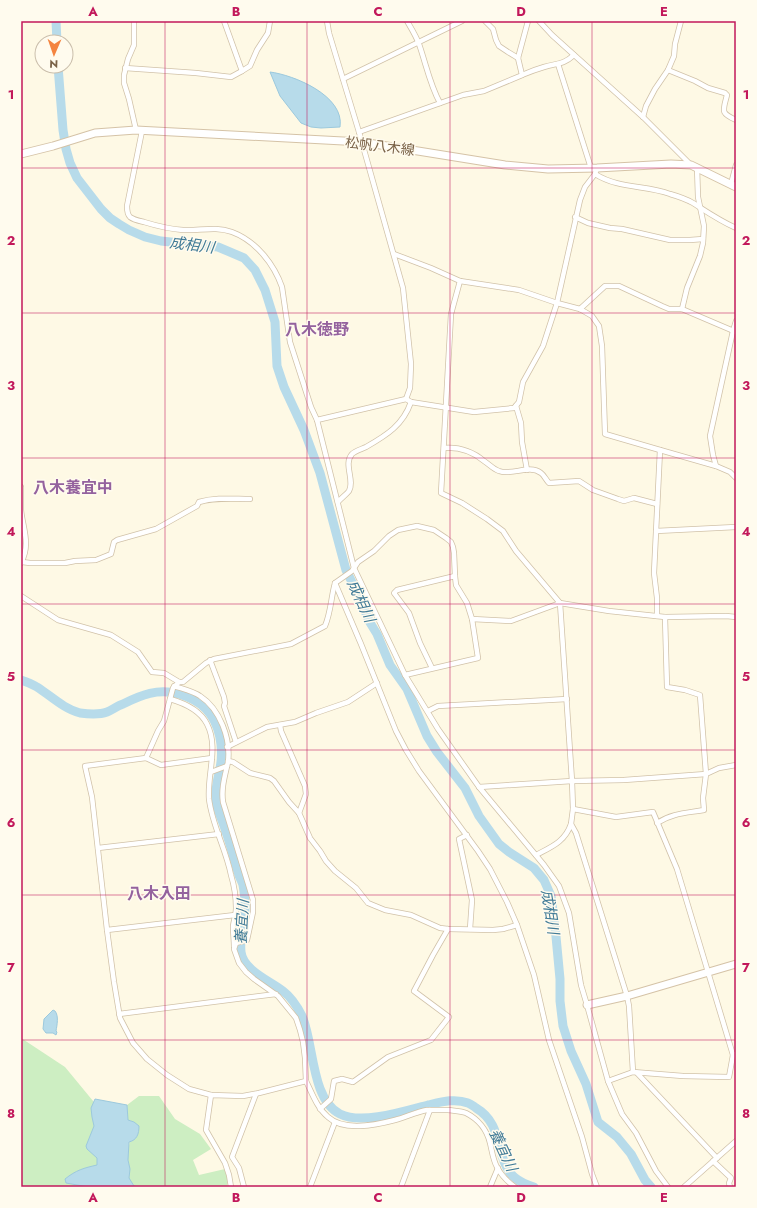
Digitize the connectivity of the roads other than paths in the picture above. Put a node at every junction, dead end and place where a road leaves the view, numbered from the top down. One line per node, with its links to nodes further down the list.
1 (134, 21): 15 (street)
2 (224, 21): 17 (street)
3 (270, 21): 17 (street)
4 (327, 21): 19 (street)
5 (407, 21): 11 (street)
6 (462, 21): 11 (street)
7 (485, 21): 13 (street)
8 (528, 21): 13 (street)
9 (539, 21): 12 (street)
10 (681, 21): 16 (street)
11 (418, 42): 19 (street); 20 (street)
12 (574, 55): 14 (street); 21 (street)
13 (518, 58): 18 (street)
14 (558, 64): 18 (street); 29 (street)
15 (125, 68): 17 (street); 23 (street)
16 (668, 70): 21 (street); 22 (street)
17 (242, 71)
18 (522, 75): 20 (street)
19 (343, 79): 24 (street)
20 (440, 103): 24 (street)
21 (643, 117): 28 (street)
22 (736, 120)
23 (139, 130): 25 (main road, 松帆八木線); 26 (main road, 松帆八木線); 45 (street)
24 (359, 132): 25 (street)
25 (362, 142): 29 (main road, 松帆八木線); 35 (street)
26 (21, 154)
27 (736, 165): 30 (street)
28 (694, 166): 29 (main road, 松帆八木線); 30 (main road, 松帆八木線); 31 (street)
29 (595, 170): 31 (street); 32 (street)
30 (733, 185)
31 (701, 208): 33 (street); 34 (street)
32 (575, 217): 34 (street); 37 (street)
33 (736, 228)
34 (703, 239): 39 (street)
35 (394, 254): 36 (street); 42 (street)
36 (460, 281): 37 (street); 44 (street)
37 (557, 303): 38 (street); 43 (street)
38 (580, 309): 39 (street); 47 (street)
39 (682, 309): 41 (street)
40 (736, 321): 41 (street)
41 (734, 332): 48 (street)
42 (409, 400): 44 (street); 45 (street); 53 (street)
43 (516, 406): 44 (street); 49 (street)
44 (446, 408): 46 (street)
45 (317, 420): 53 (street)
46 (444, 448): 49 (street); 62 (street)
47 (660, 450): 48 (street); 54 (street)
48 (716, 466): 50 (street)
49 (527, 470): 54 (street)
50 (736, 478)
51 (21, 488): 57 (street)
52 (250, 499): 57 (street)
53 (338, 502): 58 (street)
54 (657, 504): 56 (street)
55 (736, 527): 56 (street)
56 (656, 531): 63 (street)
57 (21, 562)
58 (353, 570): 59 (street); 60 (street); 69 (street)
59 (455, 576): 66 (street); 68 (street)
60 (337, 581): 67 (street); 70 (street)
61 (21, 596): 71 (street)
62 (560, 602): 63 (street); 66 (street); 72 (street)
63 (657, 616): 64 (street)
64 (665, 617): 65 (street); 84 (street)
65 (736, 617)
66 (472, 620): 68 (street)
67 (210, 660): 71 (street); 76 (street)
68 (432, 668): 69 (street)
69 (405, 674): 74 (street)
70 (377, 683): 75 (street); 92 (street)
71 (175, 685): 73 (street); 77 (street)
72 (567, 699): 74 (street); 85 (street)
73 (170, 700): 78 (street); 79 (street)
74 (428, 711): 86 (street)
75 (280, 725): 76 (street); 88 (street)
76 (236, 742): 77 (street)
77 (227, 747): 80 (street)
78 (146, 758): 79 (street); 93 (street)
79 (212, 758): 83 (street)
80 (228, 761): 82 (street); 88 (street)
81 (736, 765): 84 (street)
82 (226, 767): 83 (street); 100 (street)
83 (210, 772): 91 (street)
84 (706, 774): 85 (street); 89 (street)
85 (572, 781): 86 (street); 87 (street)
86 (479, 787): 94 (street)
87 (573, 809): 89 (street); 90 (street)
88 (299, 813): 97 (street)
89 (658, 823): 102 (street)
90 (572, 824): 94 (street); 104 (street)
91 (219, 834): 93 (street); 95 (street)
92 (467, 834): 96 (street); 98 (street)
93 (98, 848): 99 (street)
94 (536, 855): 105 (street)
95 (235, 915): 99 (street); 100 (street)
96 (517, 925): 98 (street); 125 (street)
97 (448, 929): 98 (street); 113 (street)
98 (470, 929)
99 (107, 930): 106 (street)
100 (234, 949): 103 (street)
101 (736, 964): 102 (main road)
102 (708, 972): 104 (main road); 107 (street)
103 (276, 994): 106 (street); 109 (street)
104 (627, 996): 105 (main road); 108 (street)
105 (588, 1005): 110 (street)
106 (119, 1014): 112 (street)
107 (734, 1054): 108 (street)
108 (635, 1073): 110 (street); 117 (street)
109 (306, 1081): 111 (street); 113 (street)
110 (608, 1081): 126 (street)
111 (256, 1094): 112 (street); 120 (street)
112 (211, 1095): 119 (street)
113 (320, 1109): 115 (street)
114 (430, 1110): 115 (street); 118 (street); 122 (street)
115 (335, 1122): 121 (street)
116 (736, 1141): 117 (street)
117 (715, 1160): 127 (street); 128 (street)
118 (498, 1168): 123 (street); 124 (street)
119 (231, 1187)
120 (244, 1187)
121 (310, 1187)
122 (401, 1187)
123 (490, 1187)
124 (515, 1187)
125 (597, 1187)
126 (668, 1187)
127 (684, 1187)
128 (730, 1187)

